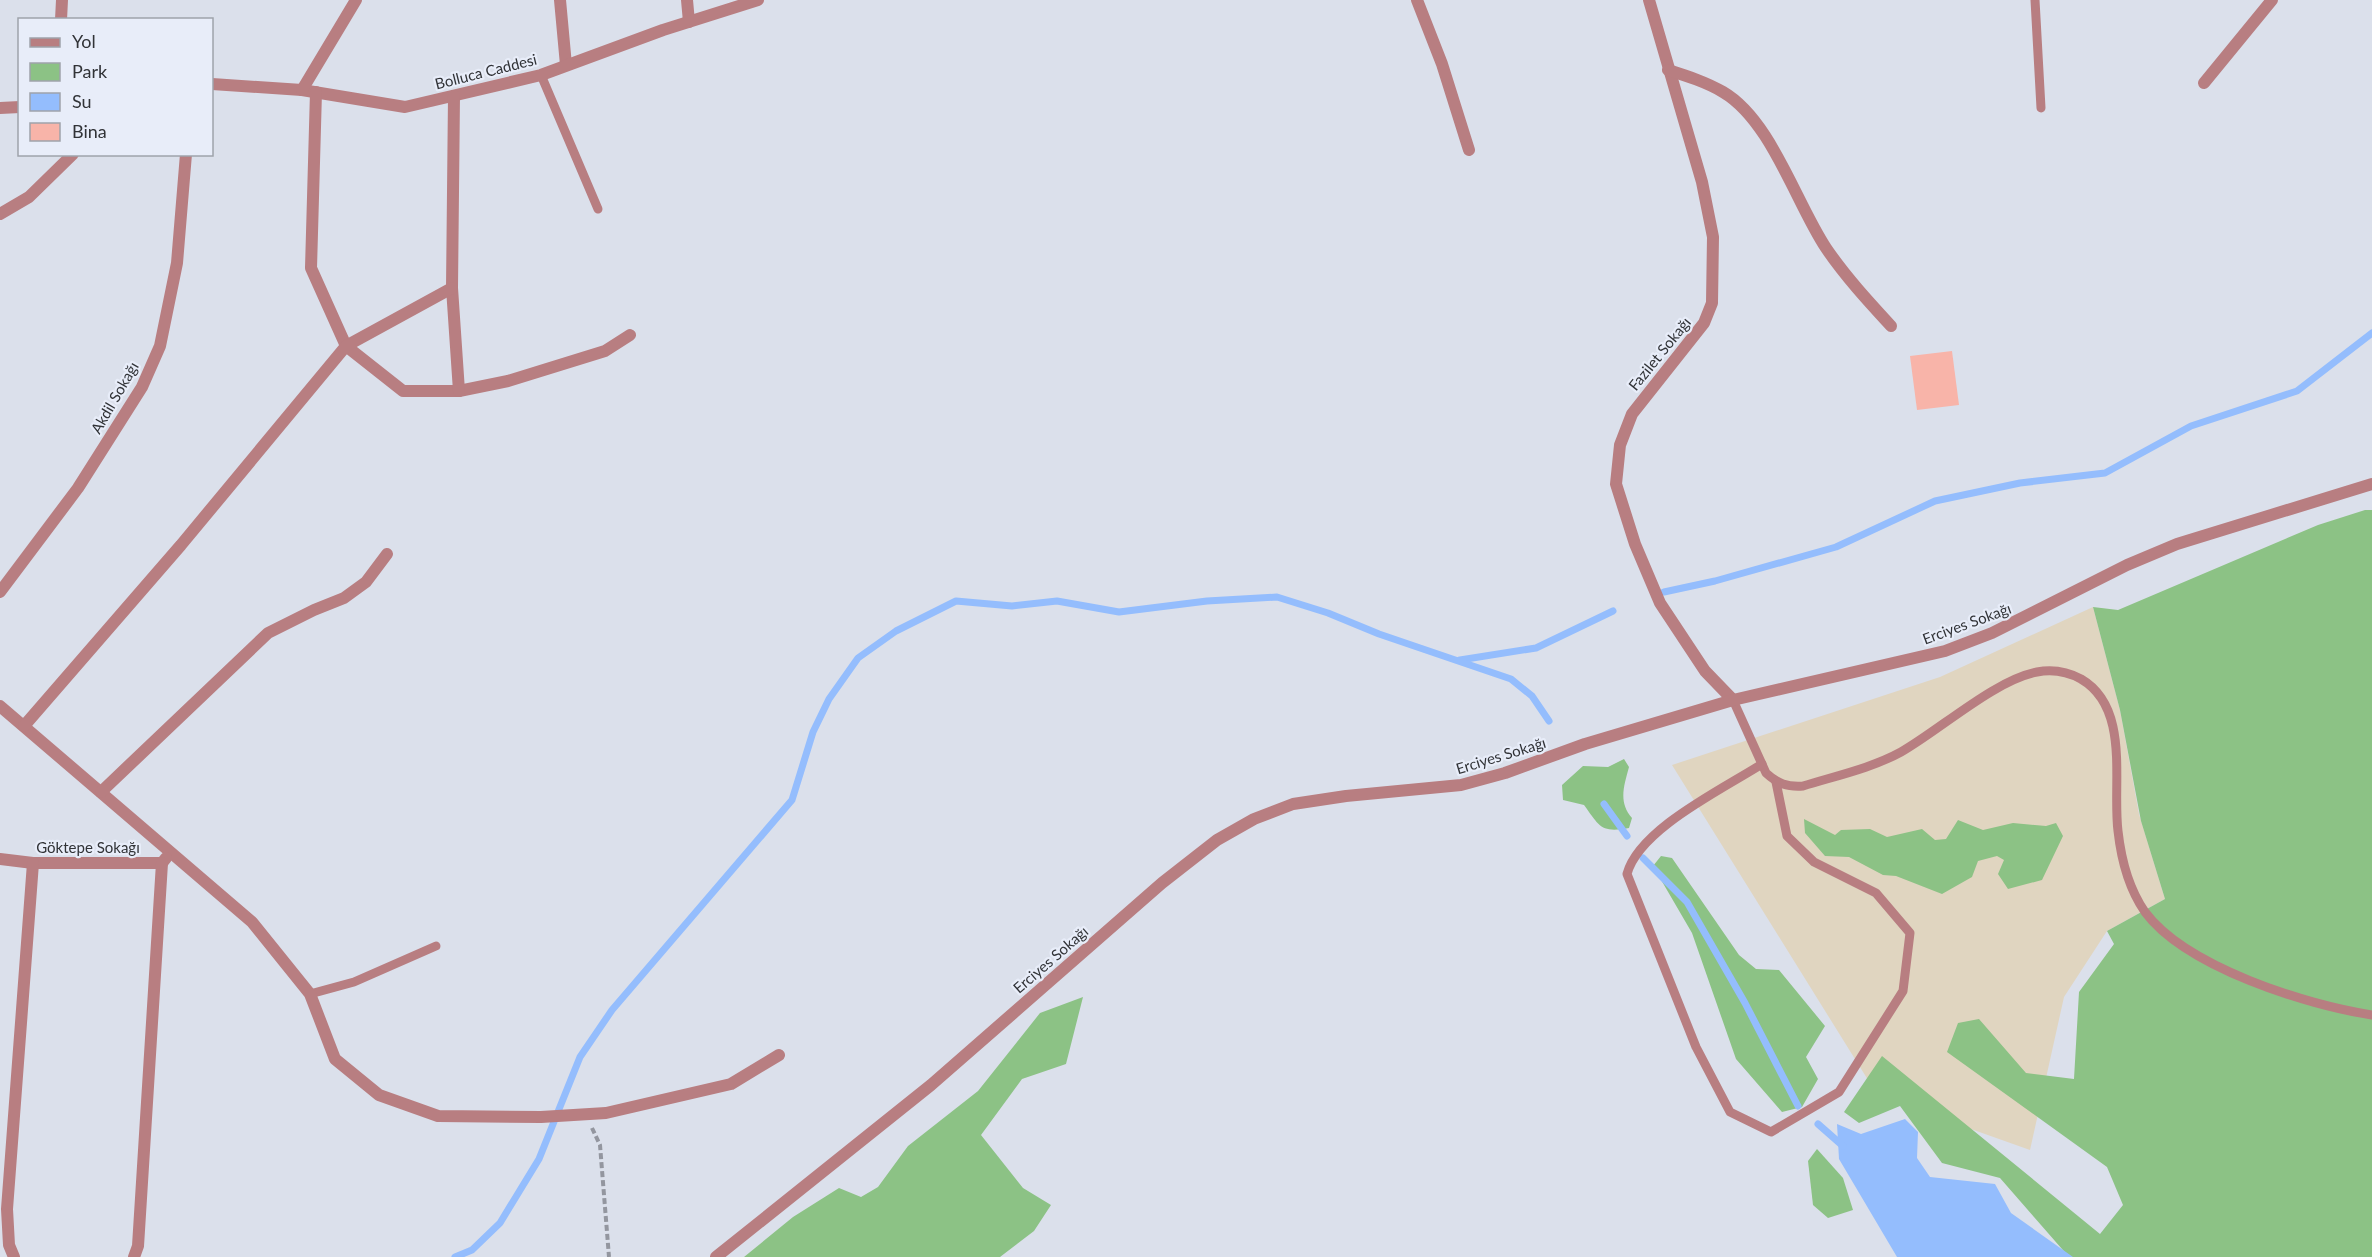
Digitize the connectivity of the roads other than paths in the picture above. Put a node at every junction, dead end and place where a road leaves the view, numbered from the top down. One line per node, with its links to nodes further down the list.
1 (62, 0): 10 (street)
2 (356, 0): 17 (street)
3 (560, 0): 12 (street)
4 (687, 0): 11 (street)
5 (758, 0): 11 (street, Bolluca Caddesi)
6 (1417, 0): 23 (street)
7 (1649, 0): 13 (street, Fazilet Sokağı)
8 (2035, 0): 22 (lane)
9 (2272, 0): 15 (street)
10 (61, 18)
11 (689, 22): 12 (street, Bolluca Caddesi)
12 (566, 66): 14 (street, Bolluca Caddesi)
13 (1668, 70): 29 (street); 36 (street, Fazilet Sokağı)
14 (541, 75): 19 (street, Bolluca Caddesi); 26 (lane)
15 (2204, 83)
16 (213, 84): 17 (street, Bolluca Caddesi)
17 (302, 90): 18 (street, Bolluca Caddesi)
18 (316, 92): 19 (street, Bolluca Caddesi); 31 (street)
19 (454, 96): 28 (street)
20 (18, 107): 21 (street)
21 (0, 108)
22 (2041, 108)
23 (1469, 150)
24 (71, 156): 27 (street)
25 (186, 156): 35 (street, Akdil Sokağı)
26 (598, 209)
27 (0, 214)
28 (452, 288): 31 (street); 32 (street)
29 (1891, 326)
30 (630, 335): 32 (street)
31 (346, 346): 32 (street); 38 (street)
32 (459, 391)
33 (2372, 484): 36 (street, Erciyes Sokağı)
34 (387, 554): 41 (street)
35 (0, 592)
36 (1733, 700): 39 (lane); 52 (street, Erciyes Sokağı)
37 (0, 706): 38 (street)
38 (24, 726): 41 (street)
39 (1762, 764): 40 (lane); 40 (lane)
40 (1776, 782): 48 (lane)
41 (101, 792): 42 (street)
42 (171, 853): 45 (street); 47 (street)
43 (0, 859): 44 (street, Göktepe Sokağı)
44 (33, 863): 45 (street, Göktepe Sokağı); 50 (street)
45 (162, 863): 51 (street)
46 (436, 946): 47 (lane)
47 (310, 994): 49 (street)
48 (2372, 1015)
49 (779, 1054)
50 (14, 1257)
51 (134, 1257)
52 (716, 1257)

